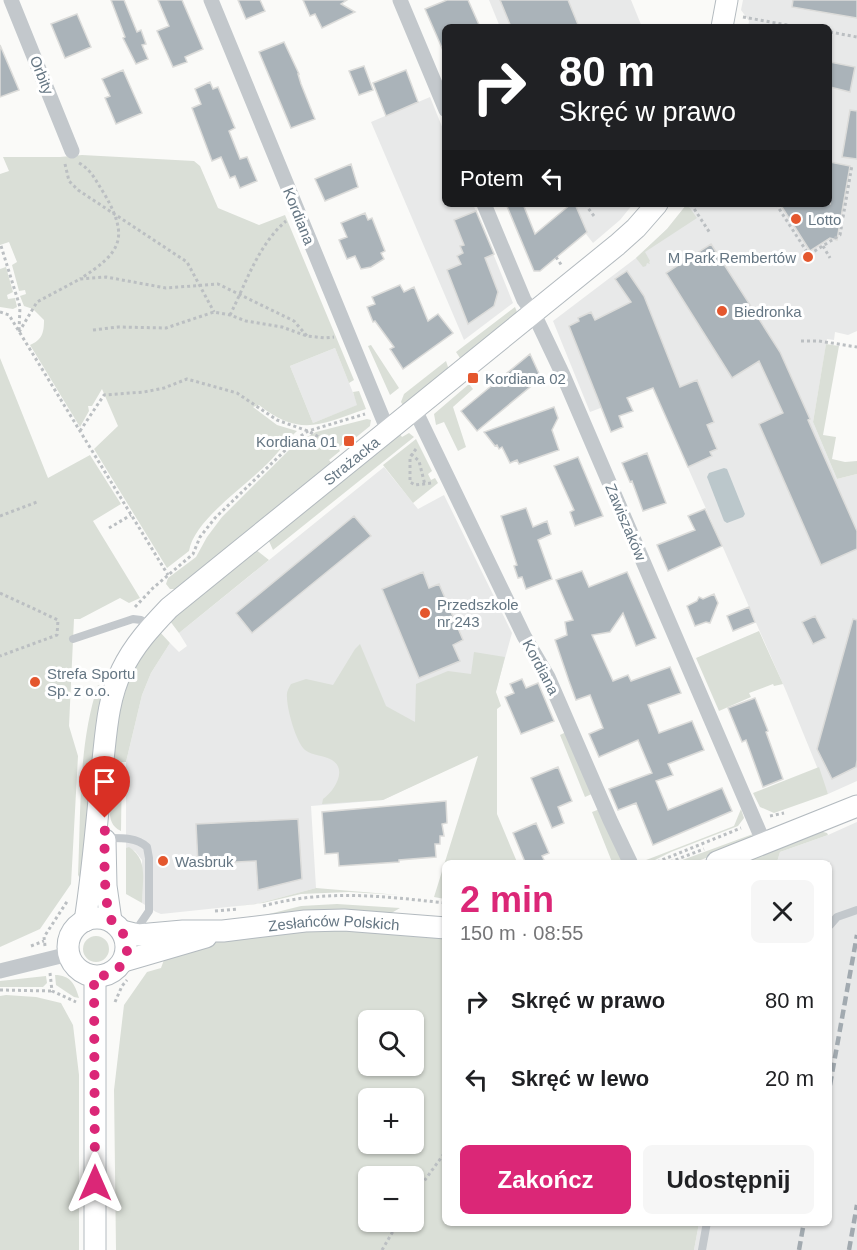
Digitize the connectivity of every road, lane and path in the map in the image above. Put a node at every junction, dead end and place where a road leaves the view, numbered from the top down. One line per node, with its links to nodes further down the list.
1 (11, 0): 9 (street, Orbity)
2 (211, 0): 34 (street, Kordiana)
3 (400, 0): 8 (street)
4 (728, 14): 5 (path)
5 (782, 24)
6 (832, 32): 7 (path)
7 (857, 37)
8 (442, 100)
9 (72, 151)
10 (852, 165): 21 (path)
11 (485, 207): 30 (street, Zawiszaków)
12 (587, 207): 17 (path)
13 (654, 207): 30 (street, Strażacka)
14 (693, 207): 19 (path)
15 (778, 207): 21 (path)
16 (116, 214): 16 (path); 25 (path); 26 (path)
17 (594, 216)
18 (289, 218): 27 (path)
19 (710, 233)
20 (1, 246): 33 (path)
21 (823, 246): 23 (path)
22 (556, 257): 24 (path)
23 (830, 258)
24 (563, 267)
25 (80, 279): 26 (path); 33 (path)
26 (200, 286): 27 (path); 29 (path)
27 (241, 294): 31 (path); 35 (path)
28 (0, 312): 33 (path)
29 (214, 312): 31 (path); 32 (path)
30 (534, 314): 38 (street, Strażacka); 61 (street, Zawiszaków)
31 (230, 315): 35 (path)
32 (93, 330)
33 (19, 332): 42 (path)
34 (347, 332): 35 (path); 41 (street, Kordiana)
35 (307, 336)
36 (801, 341): 37 (path)
37 (857, 347)
38 (415, 410): 41 (street, Strażacka); 62 (street, Kordiana)
39 (370, 413): 40 (path)
40 (308, 431): 42 (path); 44 (path); 52 (path)
41 (388, 431): 55 (street, Strażacka)
42 (80, 432): 49 (path)
43 (421, 445): 45 (path)
44 (344, 451)
45 (411, 454): 47 (path); 47 (path)
46 (440, 480): 47 (path)
47 (425, 485)
48 (37, 502): 50 (path)
49 (131, 515): 51 (path); 52 (path)
50 (0, 516)
51 (109, 528)
52 (168, 575): 54 (path)
53 (0, 593): 57 (path)
54 (142, 600)
55 (151, 626): 56 (lane); 60 (street, Strażacka)
56 (73, 639)
57 (0, 656)
58 (857, 806): 61 (street)
59 (747, 823): 63 (path)
60 (100, 838): 70 (street, Strażacka); 72 (street, Strażacka); 72 (lane)
61 (764, 843): 64 (street)
62 (629, 860)
63 (661, 860)
64 (722, 860)
65 (442, 903): 66 (path)
66 (260, 907)
67 (241, 908): 69 (path)
68 (857, 910): 71 (lane)
69 (212, 911)
70 (85, 921): 72 (street); 75 (street)
71 (832, 923)
72 (128, 926): 74 (street, Zesłańców Polskich); 76 (street)
73 (442, 928): 74 (street, Zesłańców Polskich)
74 (223, 931): 76 (street, Zesłańców Polskich)
75 (69, 954): 77 (street); 78 (street)
76 (124, 961): 78 (street)
77 (0, 971)
78 (94, 977): 85 (street)
79 (0, 990): 80 (path)
80 (52, 991)
81 (442, 1156): 82 (path)
82 (424, 1181)
83 (706, 1226): 87 (lane)
84 (393, 1232): 86 (path)
85 (95, 1250)
86 (382, 1250)
87 (702, 1250)

